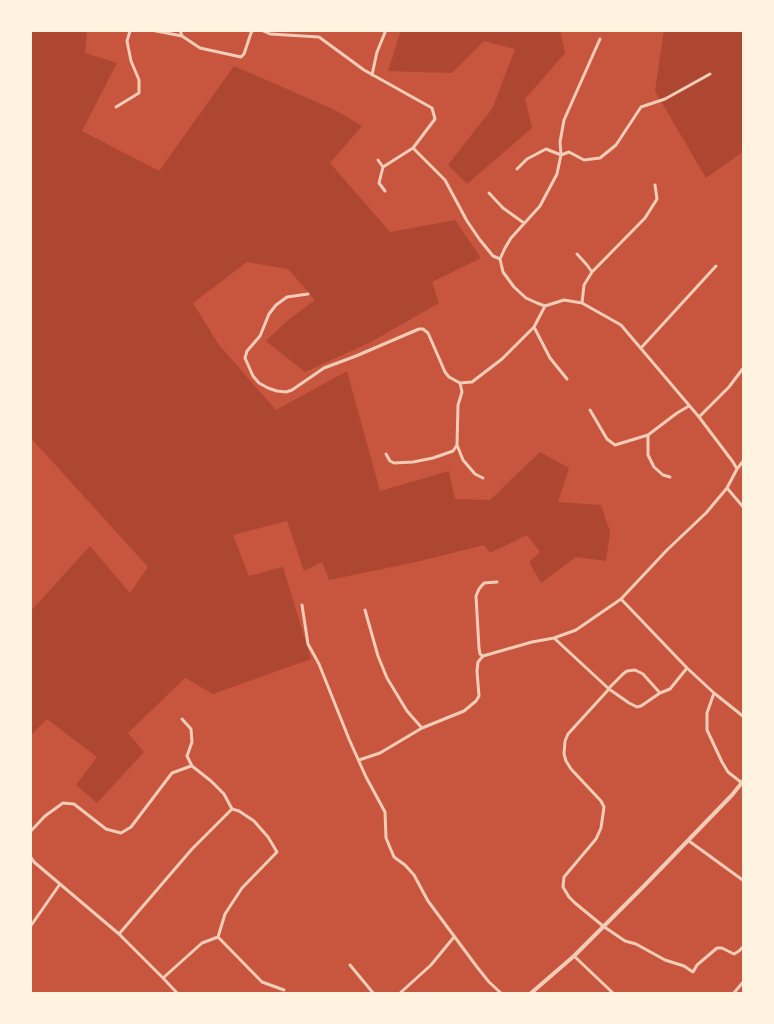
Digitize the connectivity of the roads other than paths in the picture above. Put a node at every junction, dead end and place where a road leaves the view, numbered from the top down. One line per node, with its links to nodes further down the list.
1 (133, 30): 11 (street)
2 (151, 30): 7 (street)
3 (180, 30): 7 (street)
4 (253, 30): 7 (street)
5 (261, 30): 10 (street)
6 (386, 30): 10 (street)
7 (182, 36)
8 (600, 39): 13 (street)
9 (710, 74): 13 (street)
10 (372, 75): 12 (street)
11 (116, 107)
12 (413, 148): 15 (street); 22 (street)
13 (561, 155): 16 (street); 20 (street)
14 (378, 160): 15 (street)
15 (383, 167): 18 (street)
16 (516, 169)
17 (655, 185): 24 (street)
18 (385, 191)
19 (489, 193): 20 (street)
20 (525, 223): 22 (street)
21 (577, 254): 24 (street)
22 (500, 259): 27 (street)
23 (716, 266): 29 (street)
24 (592, 272): 26 (street)
25 (308, 294): 32 (street)
26 (582, 303): 27 (street); 29 (street)
27 (545, 306): 28 (street)
28 (534, 327): 31 (street); 32 (street)
29 (641, 348): 33 (street)
30 (744, 368): 35 (street)
31 (567, 379)
32 (460, 383): 37 (street)
33 (689, 406): 35 (street); 36 (street)
34 (590, 410): 36 (street)
35 (699, 417): 40 (street)
36 (648, 435): 41 (street)
37 (457, 445): 38 (street); 42 (street)
38 (386, 454)
39 (744, 460): 40 (street)
40 (737, 469): 43 (street)
41 (670, 477)
42 (483, 478)
43 (727, 488): 44 (street); 46 (street)
44 (744, 508)
45 (497, 582): 50 (street)
46 (621, 599): 49 (street); 51 (street)
47 (302, 605): 58 (street)
48 (365, 610): 57 (street)
49 (554, 638): 50 (street); 52 (street)
50 (483, 656): 57 (street)
51 (687, 668): 53 (street); 54 (street)
52 (609, 688): 53 (street); 53 (street); 67 (street)
53 (660, 693)
54 (714, 693): 55 (street); 60 (street)
55 (744, 717)
56 (182, 719): 59 (street)
57 (423, 729): 58 (street)
58 (359, 760): 71 (street)
59 (192, 766): 61 (street); 62 (street)
60 (743, 782): 63 (street)
61 (232, 809): 69 (street); 70 (street)
62 (30, 832)
63 (689, 841): 65 (street); 67 (street)
64 (30, 856): 66 (street)
65 (744, 881)
66 (60, 884): 68 (street); 69 (street)
67 (603, 926): 72 (street); 73 (street)
68 (30, 927)
69 (118, 934): 75 (street)
70 (218, 937): 75 (street); 78 (street)
71 (455, 937): 81 (street); 82 (street)
72 (744, 946)
73 (574, 956): 83 (street); 84 (street)
74 (350, 965): 80 (street)
75 (163, 978): 79 (street)
76 (744, 981): 77 (street)
77 (737, 989): 85 (street); 86 (street)
78 (284, 990)
79 (178, 994)
80 (374, 994)
81 (399, 994)
82 (502, 994)
83 (530, 994)
84 (614, 994)
85 (733, 994)
86 (744, 994)

